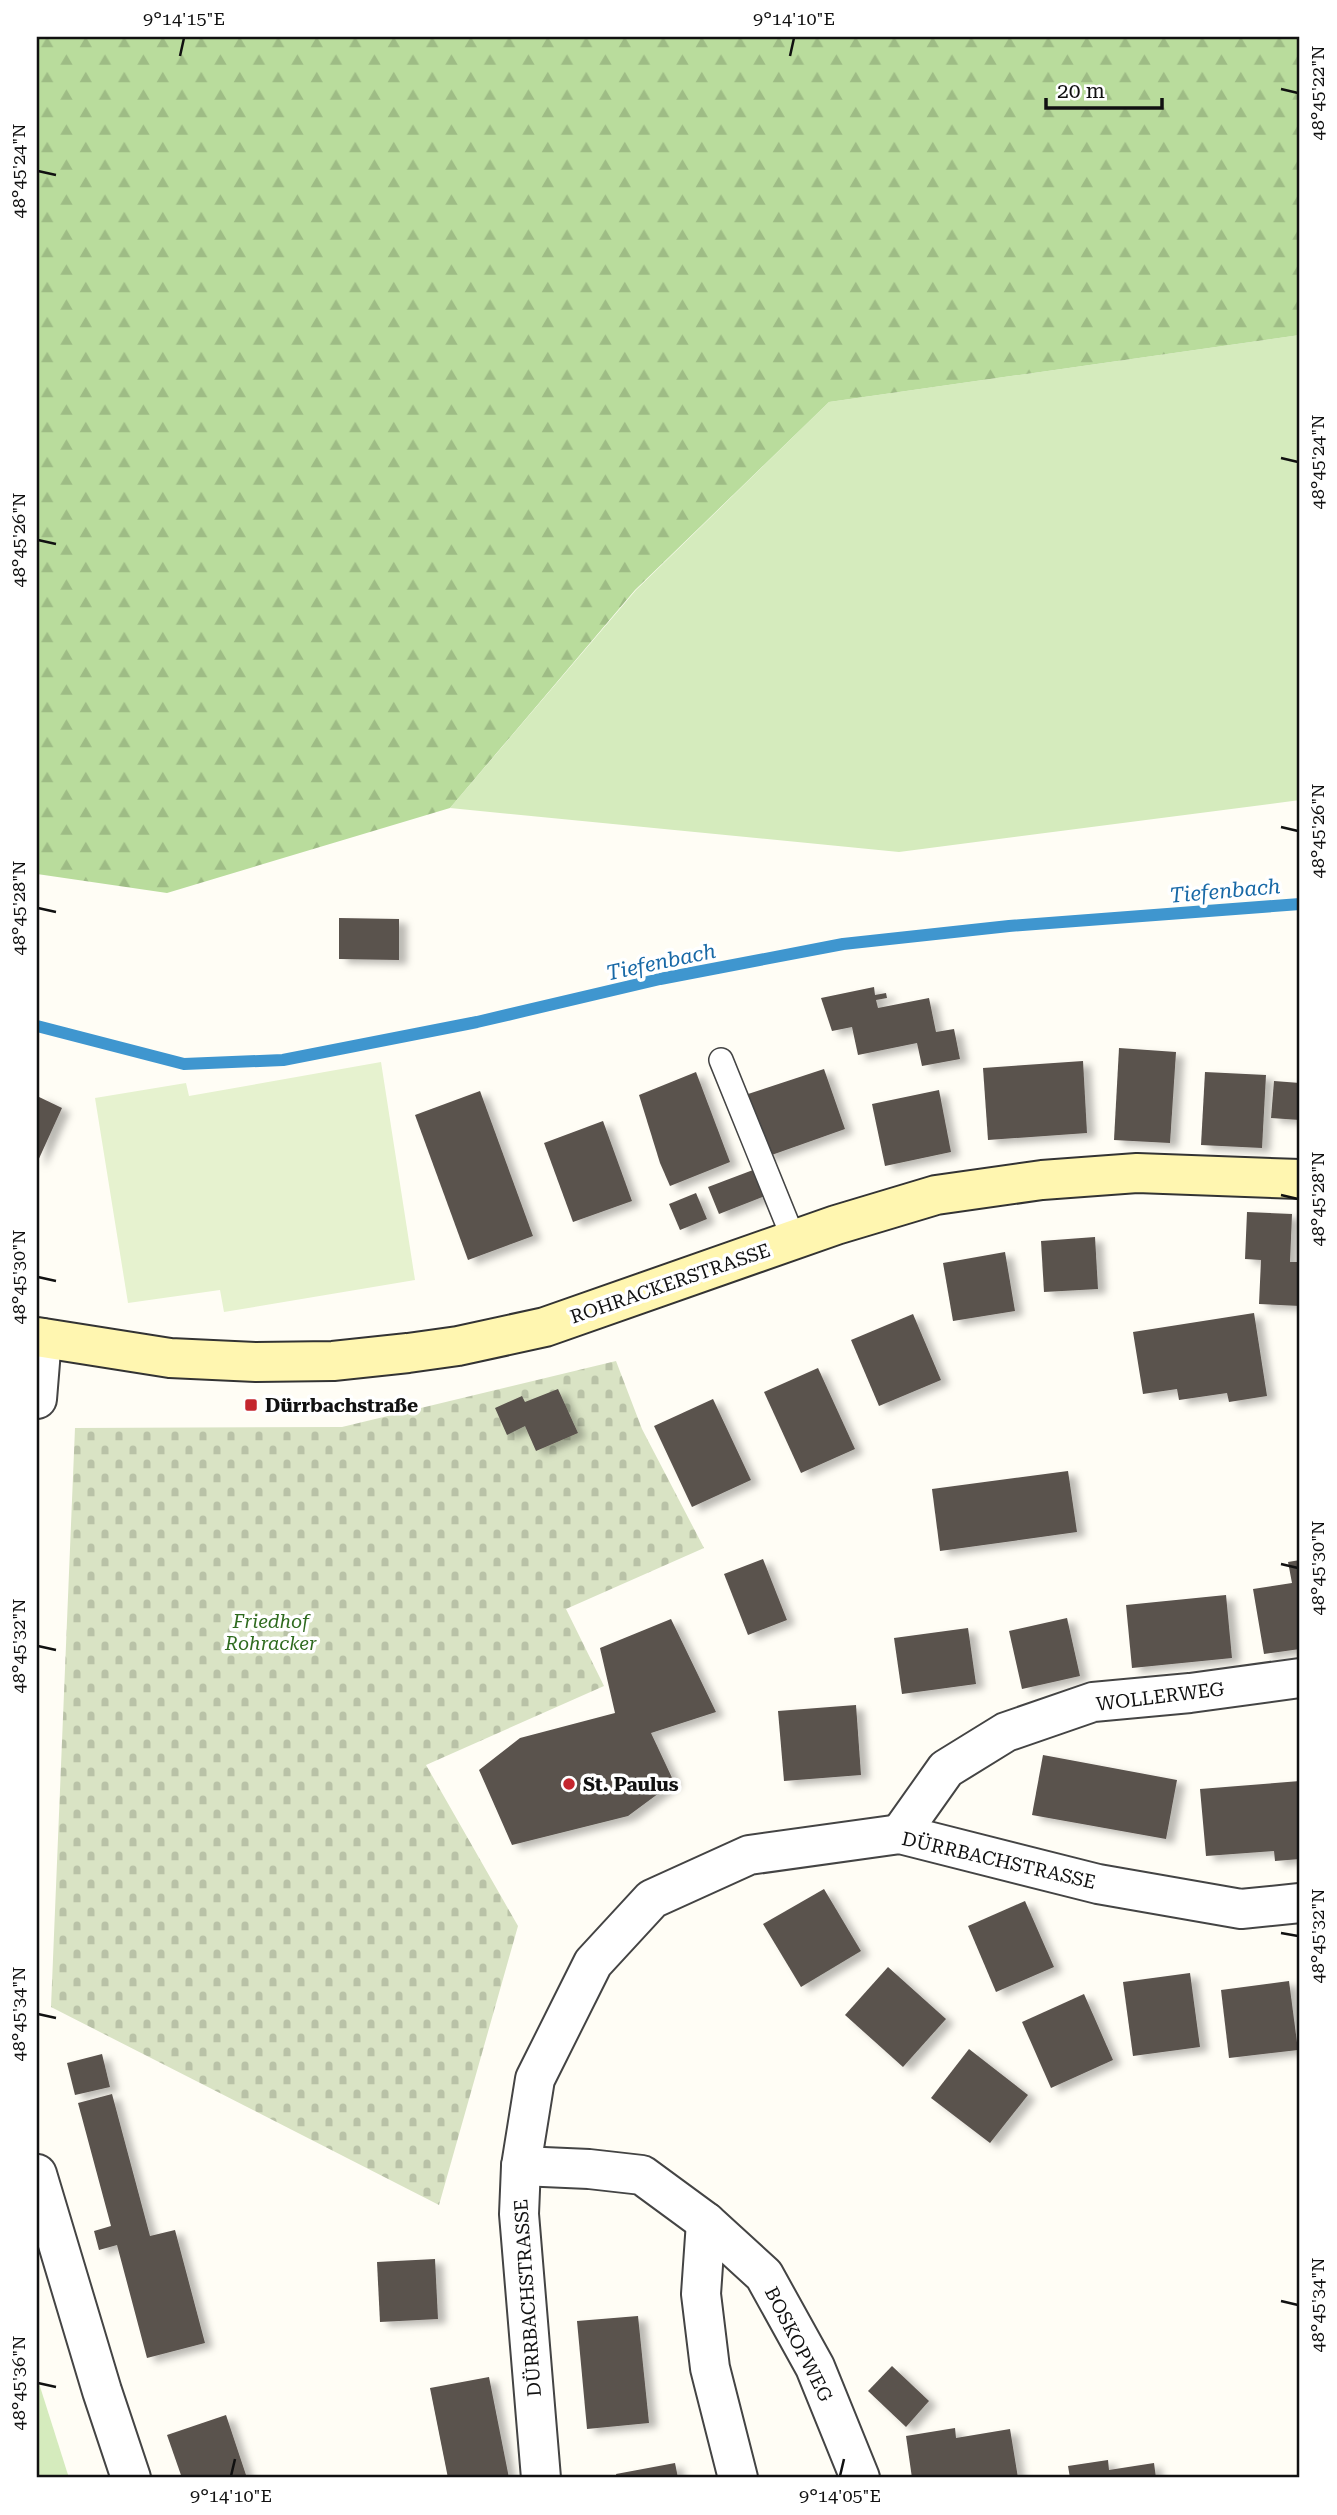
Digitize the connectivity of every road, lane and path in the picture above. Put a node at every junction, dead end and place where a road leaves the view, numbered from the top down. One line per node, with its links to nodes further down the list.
1 (721, 1060): 3 (lane)
2 (1300, 1179): 3 (street, ROHRACKERSTRASSE)
3 (794, 1240): 4 (street, ROHRACKERSTRASSE)
4 (39, 1337): 5 (street)
5 (37, 1399)
6 (1300, 1678): 7 (street, WOLLERWEG)
7 (900, 1834): 8 (street, DÜRRBACHSTRASSE); 9 (street, DÜRRBACHSTRASSE)
8 (1300, 1903)
9 (521, 2166): 11 (street, BOSKOPWEG); 13 (street, DÜRRBACHSTRASSE)
10 (37, 2175): 12 (street)
11 (706, 2222): 14 (street); 15 (street, BOSKOPWEG)
12 (131, 2478)
13 (541, 2478)
14 (738, 2478)
15 (860, 2478)

